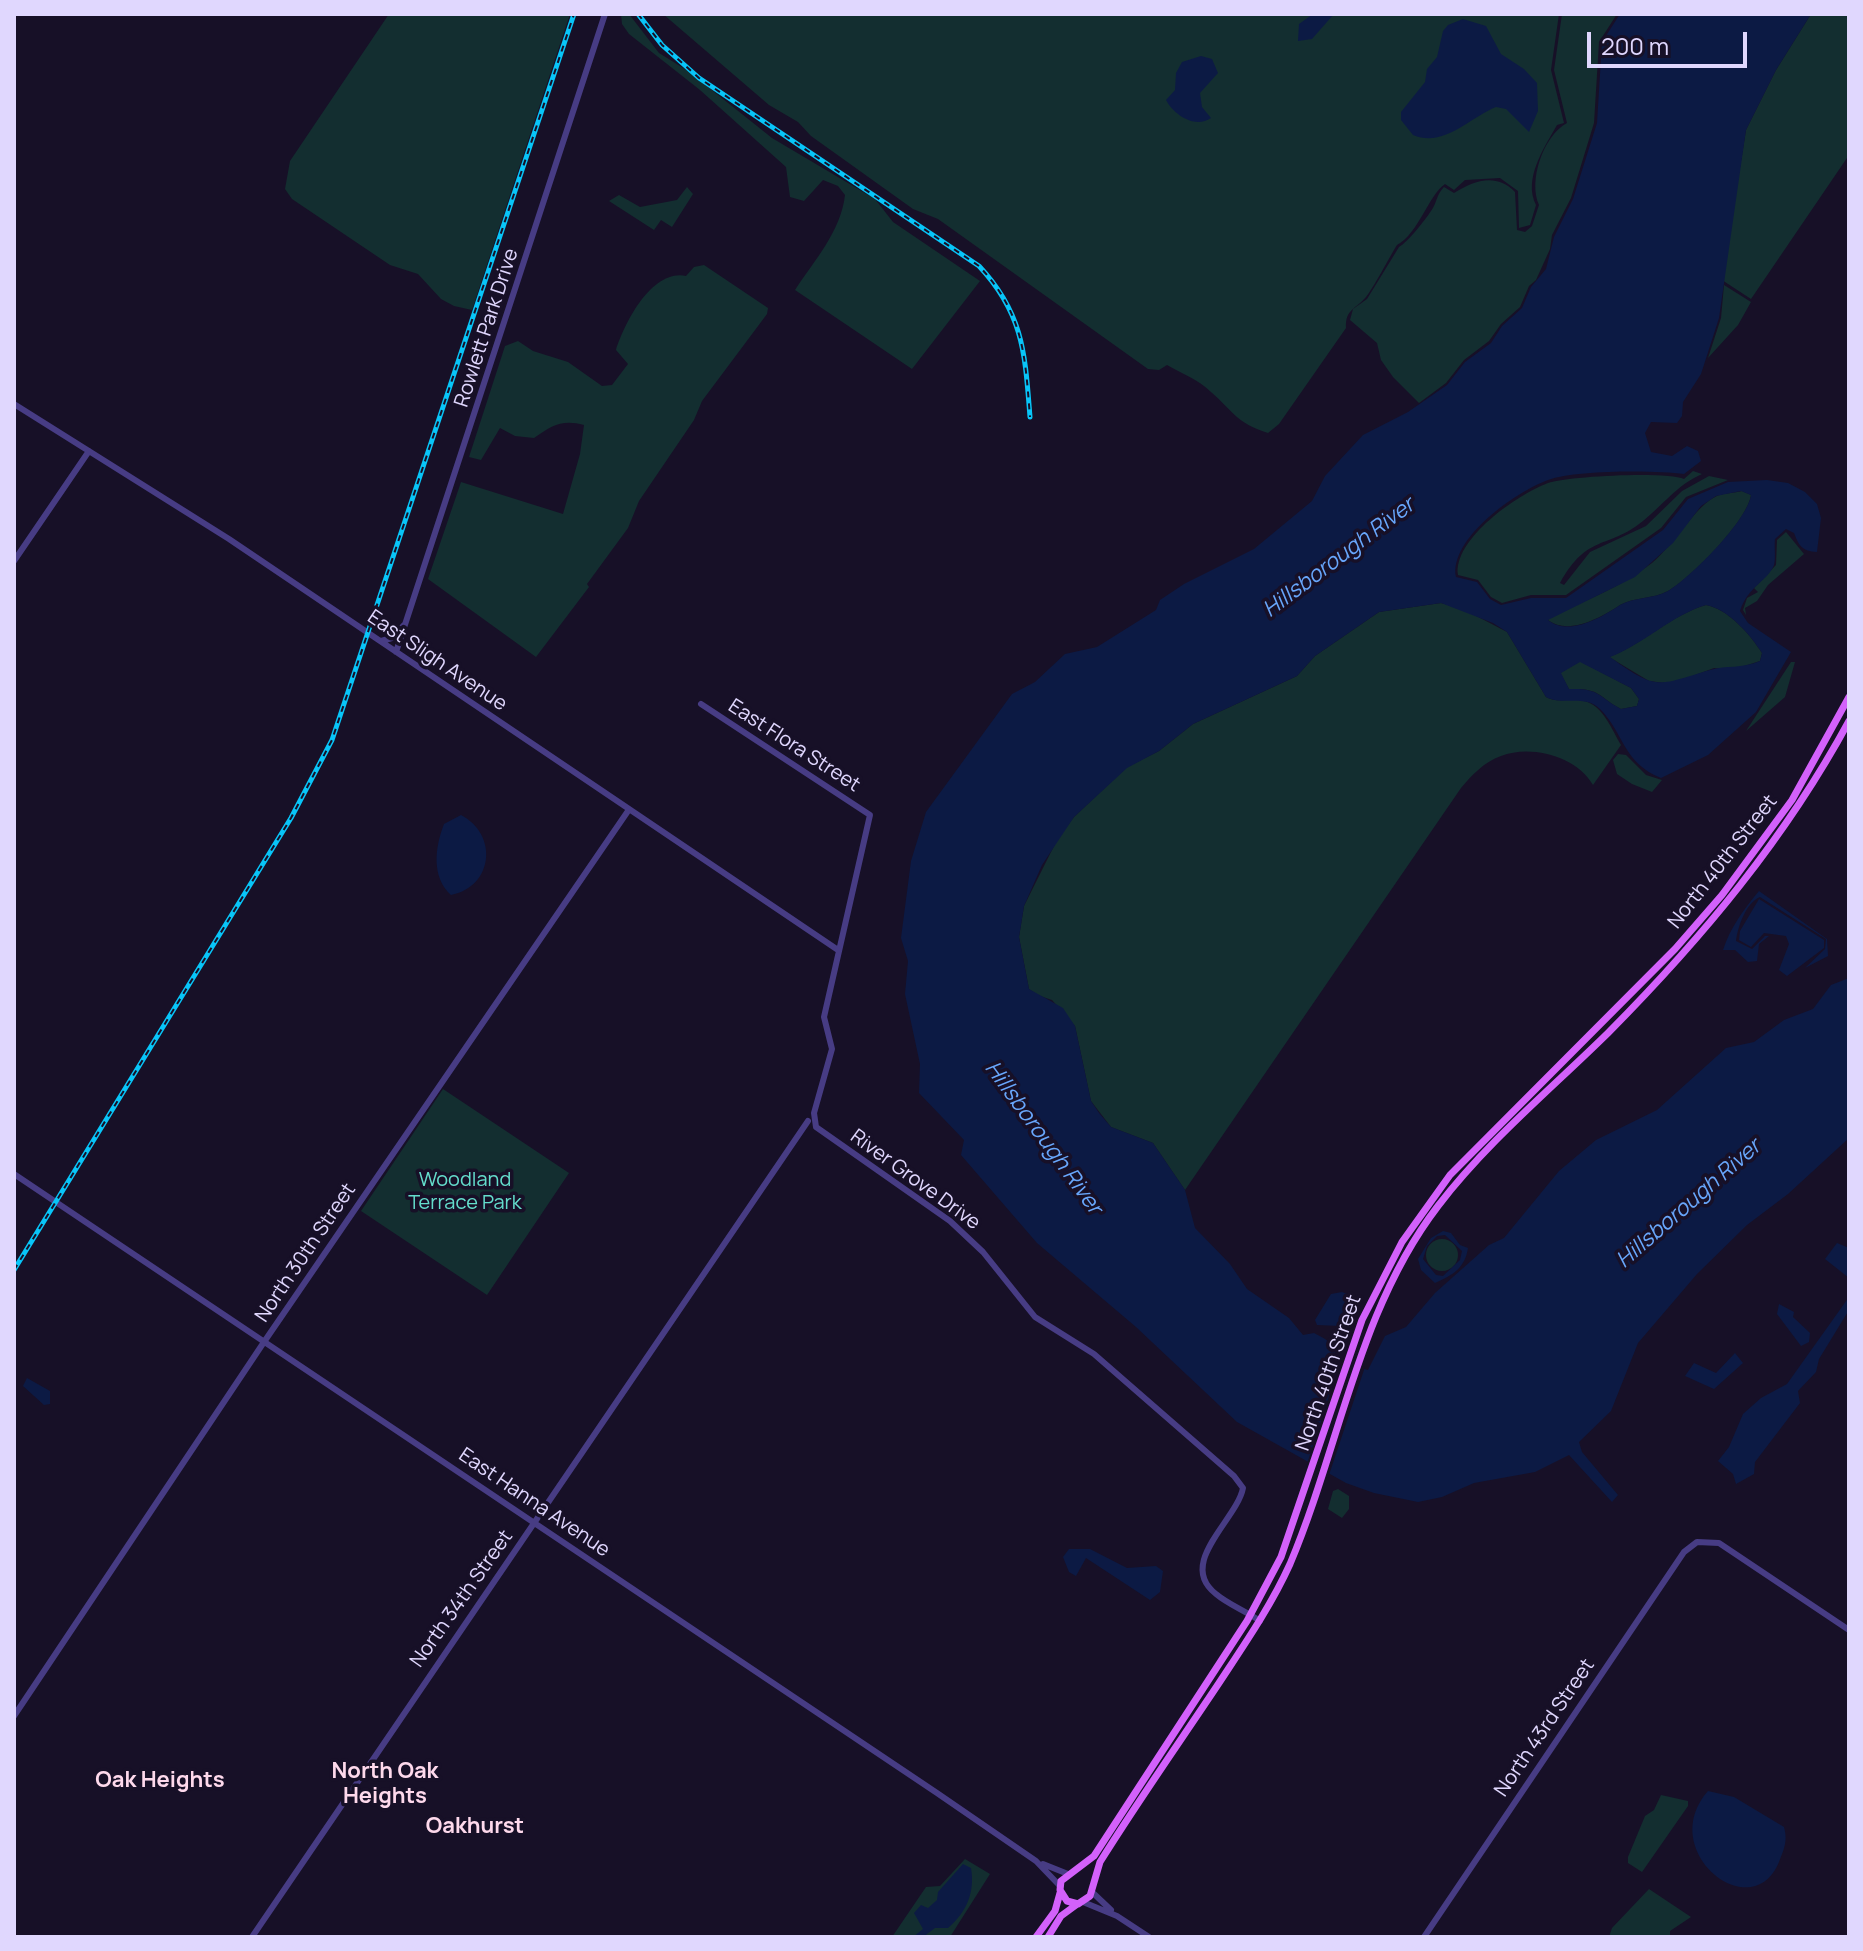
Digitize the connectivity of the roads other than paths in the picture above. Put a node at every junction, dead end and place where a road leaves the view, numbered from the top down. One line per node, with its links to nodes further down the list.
1 (605, 14): 5 (street, Rowlett Park Drive)
2 (14, 404): 3 (street, East Sligh Avenue)
3 (89, 451): 4 (street); 6 (street, East Sligh Avenue)
4 (14, 561)
5 (406, 623): 6 (street); 7 (street, Rowlett Park Drive)
6 (380, 642): 7 (street, East Sligh Avenue)
7 (396, 652): 13 (street, East Sligh Avenue)
8 (1849, 697): 11 (main road, North 40th Street)
9 (701, 704): 14 (street, East Flora Street)
10 (1849, 721): 12 (main road, North 40th Street)
11 (1792, 800): 12 (main road); 20 (main road, North 40th Street)
12 (1801, 807): 21 (main road, North 40th Street)
13 (628, 811): 15 (street, East Sligh Avenue); 18 (street, North 30th Street)
14 (870, 815): 15 (street, River Grove Drive)
15 (838, 950): 20 (street, River Grove Drive)
16 (808, 1121): 19 (street, North 34th Street)
17 (14, 1174): 18 (street, East Hanna Avenue)
18 (264, 1342): 19 (street, East Hanna Avenue); 23 (street, North 30th Street)
19 (534, 1522): 26 (street, East Hanna Avenue); 32 (street, North 34th Street)
20 (1250, 1614): 21 (street, River Grove Drive); 24 (main road, North 40th Street)
21 (1260, 1621): 25 (main road, North 40th Street)
22 (1849, 1630): 36 (street, North 43rd Street)
23 (14, 1716)
24 (1144, 1778): 25 (main road); 27 (main road, North 40th Street)
25 (1138, 1805): 29 (main road, North 40th Street)
26 (1036, 1861): 27 (street, East Hanna Avenue); 28 (street, East Hanna Avenue)
27 (1071, 1873): 28 (main road); 29 (main road)
28 (1060, 1888): 30 (main road); 33 (main road)
29 (1092, 1890): 30 (main road); 31 (street)
30 (1080, 1903): 31 (street); 34 (main road)
31 (1117, 1916): 35 (street)
32 (252, 1937)
33 (1036, 1937)
34 (1048, 1937)
35 (1149, 1937)
36 (1424, 1937)

